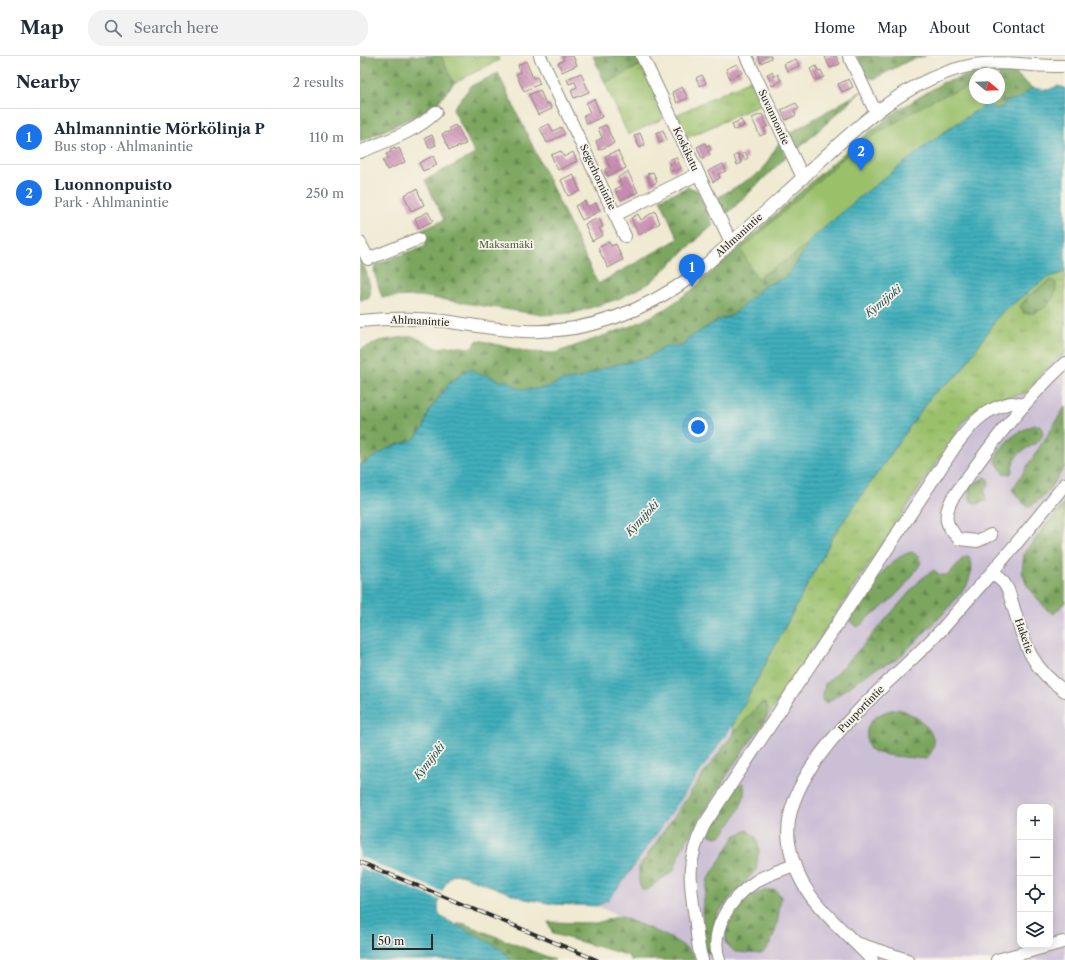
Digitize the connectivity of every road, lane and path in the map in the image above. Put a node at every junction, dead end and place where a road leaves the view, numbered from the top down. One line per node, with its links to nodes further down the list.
1 (540, 56): 11 (street, Segerhornintie)
2 (642, 56): 9 (street, Koskikatu)
3 (746, 56): 10 (street, Suvannontie)
4 (849, 56): 7 (street)
5 (1065, 66): 7 (street, Ahlmanintie)
6 (436, 112): 8 (street)
7 (876, 114): 10 (street, Ahlmanintie)
8 (360, 152)
9 (698, 174): 11 (street, Segerhornintie); 14 (street, Koskikatu)
10 (803, 178): 14 (street, Ahlmanintie)
11 (615, 215): 12 (street)
12 (625, 236)
13 (418, 239): 15 (street)
14 (731, 242): 16 (street, Ahlmanintie)
15 (360, 243)
16 (360, 321)
17 (1065, 362): 18 (street)
18 (1022, 406): 20 (street); 26 (street)
19 (1065, 484): 21 (street, Puuportintie)
20 (991, 535)
21 (993, 573): 22 (street, Haketie); 23 (street, Puuportintie)
22 (1065, 691)
23 (794, 865): 25 (street, Puuportintie); 27 (street)
24 (1063, 942): 30 (street)
25 (856, 943): 28 (street, Puuportintie); 29 (street)
26 (702, 960)
27 (719, 960)
28 (872, 960)
29 (907, 960)
30 (998, 960)

